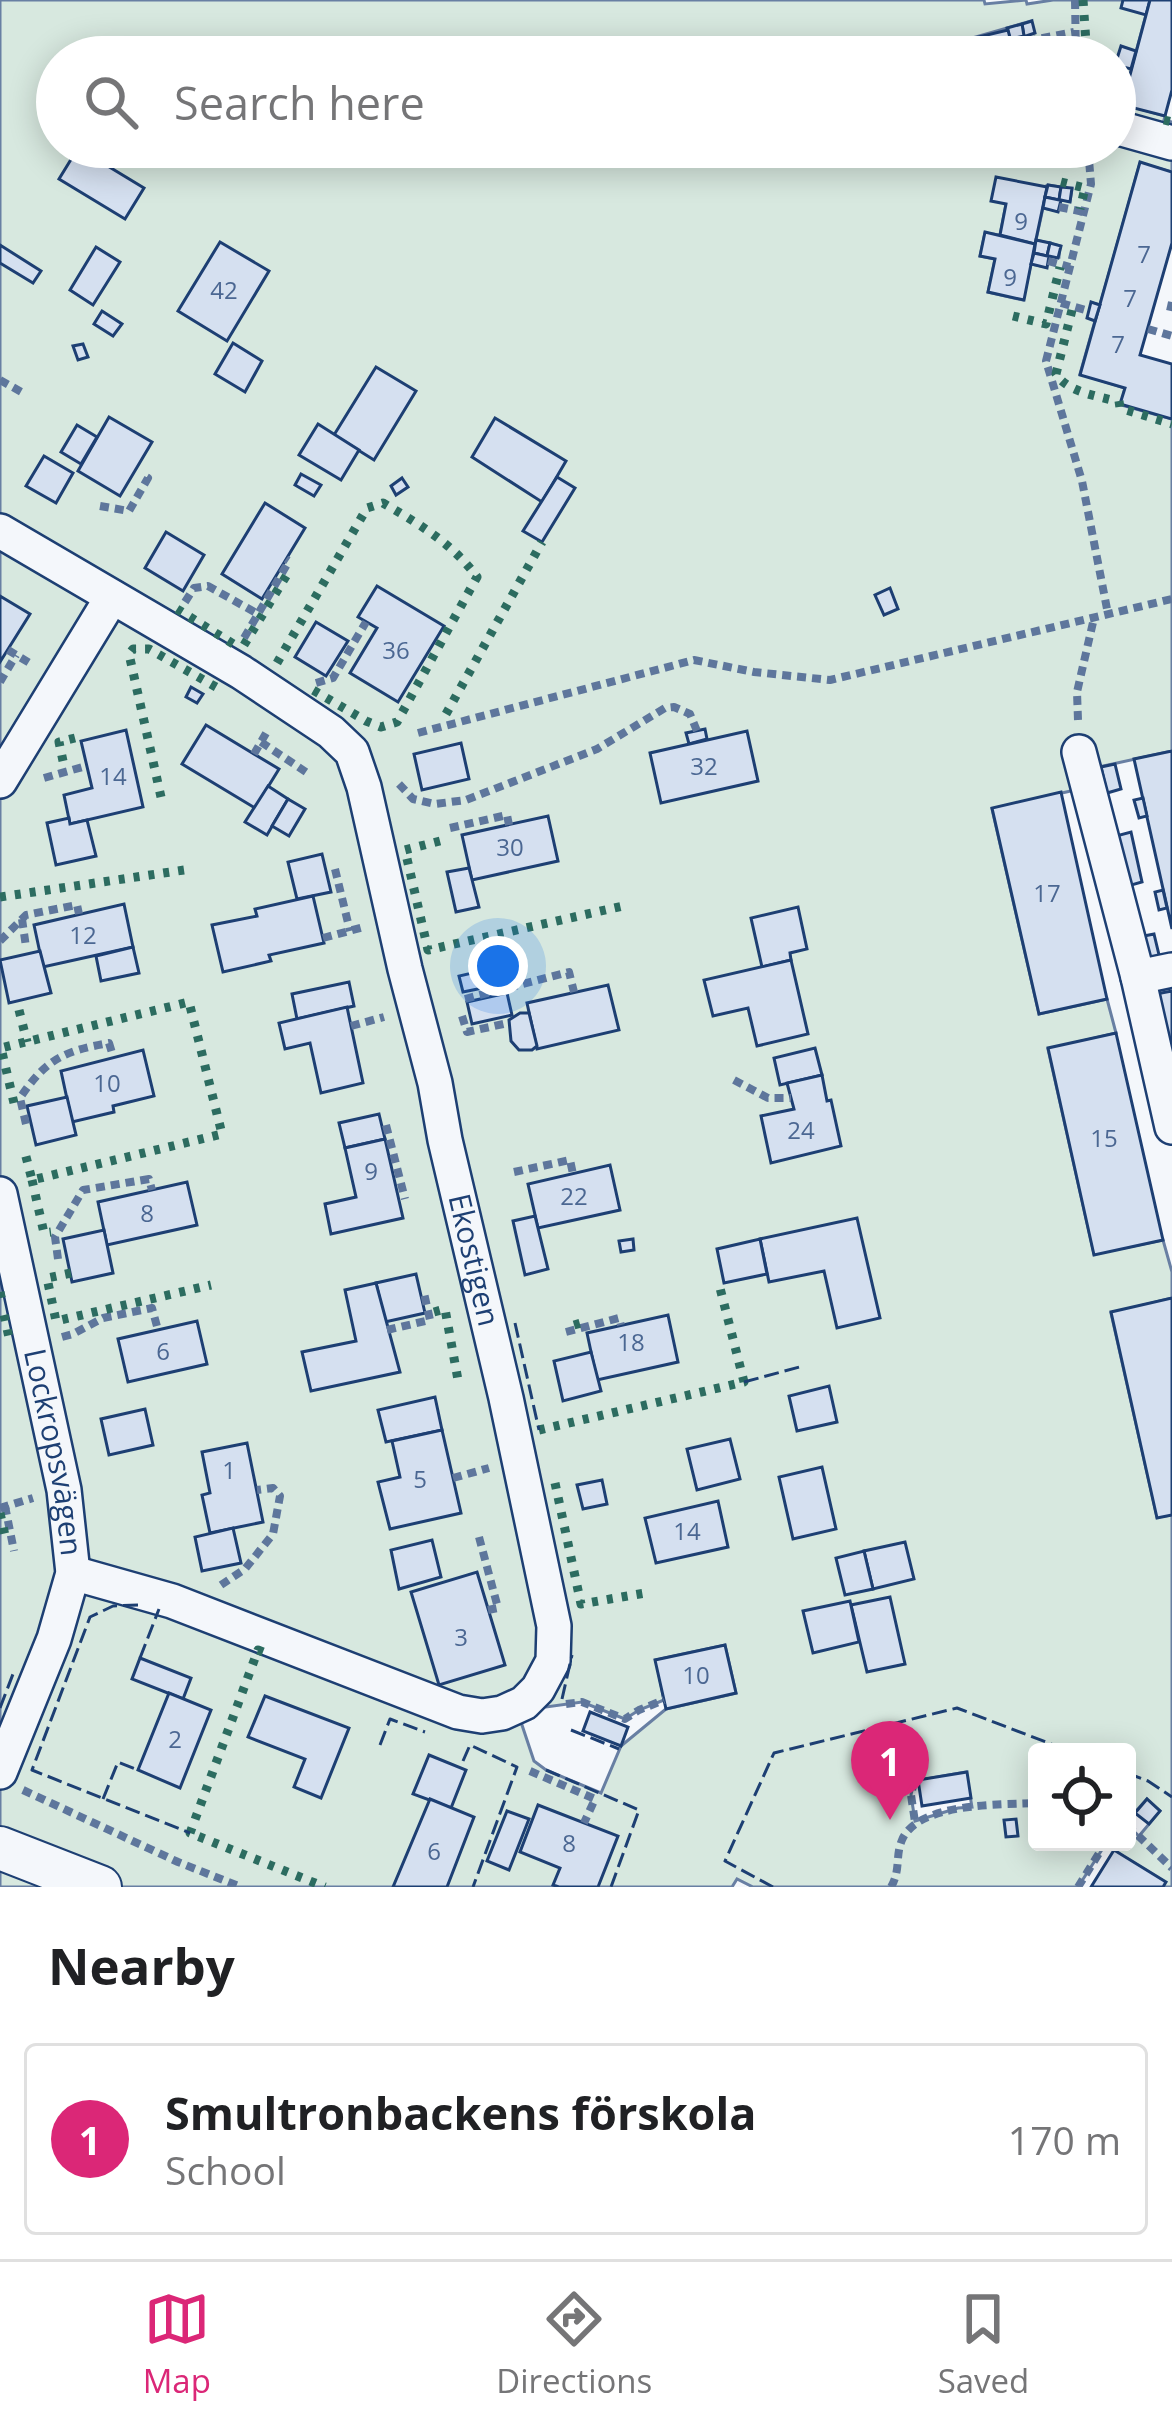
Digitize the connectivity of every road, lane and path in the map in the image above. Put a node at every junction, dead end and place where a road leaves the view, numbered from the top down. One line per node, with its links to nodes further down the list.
1 (1075, 0): 2 (path)
2 (1074, 32): 3 (path); 4 (path)
3 (1053, 36)
4 (1074, 36)
5 (1136, 134): 6 (street)
6 (1172, 143)
7 (1090, 168): 9 (path)
8 (1059, 206): 9 (path)
9 (1084, 212): 11 (path)
10 (1048, 261): 11 (path)
11 (1070, 267): 13 (path)
12 (1172, 302): 15 (path)
13 (1060, 303): 14 (path); 29 (path)
14 (1089, 310)
15 (1172, 314)
16 (1148, 329): 17 (path)
17 (1172, 336)
18 (3, 381): 19 (path); 20 (path)
19 (0, 394)
20 (26, 394)
21 (143, 475): 22 (path)
22 (100, 506)
23 (0, 531): 25 (street, Ekostigen)
24 (286, 559): 28 (path)
25 (112, 597): 33 (street, Ekostigen); 44 (street)
26 (1172, 598): 29 (path)
27 (179, 604): 28 (path)
28 (258, 614): 33 (path)
29 (1108, 614): 30 (path)
30 (1094, 618): 37 (path); 38 (path)
31 (366, 622): 34 (path)
32 (8, 650): 35 (path)
33 (228, 665): 85 (street, Ekostigen)
34 (305, 675)
35 (0, 682)
36 (697, 731): 43 (path)
37 (418, 733)
38 (1079, 752): 56 (street)
39 (254, 754): 41 (path)
40 (86, 766): 42 (path)
41 (306, 772)
42 (42, 778)
43 (394, 778)
44 (0, 781)
45 (508, 825): 46 (path)
46 (450, 828)
47 (335, 868): 50 (path)
48 (79, 914): 49 (path)
49 (22, 918): 53 (path); 54 (path)
50 (350, 931)
51 (337, 934): 52 (path)
52 (323, 938)
53 (0, 941)
54 (26, 947)
55 (1172, 970): 56 (street)
56 (1138, 977): 66 (street)
57 (574, 992): 58 (path)
58 (465, 999)
59 (462, 1016): 60 (path)
60 (508, 1023)
61 (113, 1056): 64 (path)
62 (734, 1080): 63 (path)
63 (791, 1097)
64 (26, 1124)
65 (386, 1125): 71 (path)
66 (1172, 1127)
67 (514, 1172): 68 (path)
68 (573, 1174)
69 (152, 1190): 72 (path)
70 (0, 1194): 85 (street, Lockropsvägen)
71 (399, 1200)
72 (58, 1258)
73 (424, 1293): 76 (path)
74 (621, 1325): 77 (path)
75 (158, 1330): 78 (path)
76 (387, 1330)
77 (566, 1331)
78 (73, 1334)
79 (471, 1473): 80 (path)
80 (453, 1478)
81 (257, 1490): 86 (path)
82 (0, 1508): 84 (path)
83 (479, 1537): 87 (path)
84 (14, 1551)
85 (73, 1573): 91 (street, Lockropsvägen)
86 (215, 1590)
87 (488, 1610)
88 (664, 1700): 89 (path)
89 (546, 1707)
90 (530, 1772): 94 (path)
91 (6, 1779): 102 (path)
92 (914, 1780): 95 (path)
93 (1028, 1803): 95 (path)
94 (584, 1822)
95 (915, 1822): 100 (path)
96 (1136, 1834): 99 (path)
97 (0, 1848): 101 (street)
98 (1100, 1851): 103 (path)
99 (1172, 1868)
100 (894, 1886)
101 (100, 1887)
102 (241, 1887)
103 (1078, 1887)

